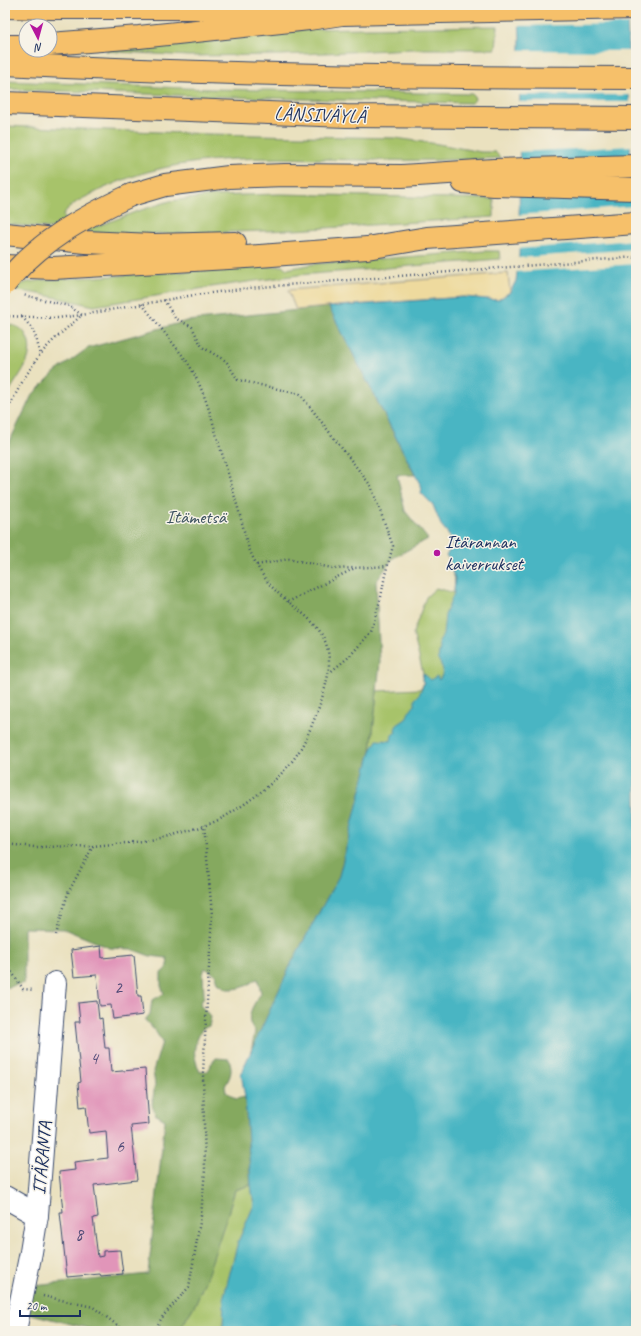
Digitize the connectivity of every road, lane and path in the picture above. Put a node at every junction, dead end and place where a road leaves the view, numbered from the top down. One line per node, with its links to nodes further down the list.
1 (5, 7): 3 (highway)
2 (636, 8): 3 (highway)
3 (342, 14): 4 (highway)
4 (58, 43)
5 (5, 46): 6 (highway)
6 (18, 46)
7 (5, 64): 8 (highway, LÄNSIVÄYLÄ)
8 (636, 78)
9 (5, 104): 10 (highway, LÄNSIVÄYLÄ)
10 (636, 118)
11 (636, 166): 12 (highway)
12 (494, 177): 13 (highway); 19 (highway, bridge)
13 (636, 188)
14 (636, 223): 16 (highway)
15 (5, 234): 16 (highway)
16 (427, 238): 18 (highway)
17 (636, 257): 20 (path)
18 (5, 266)
19 (13, 289): 22 (path)
20 (164, 300): 21 (path); 28 (path)
21 (142, 304): 22 (path); 27 (path)
22 (82, 315): 24 (path); 25 (path)
23 (5, 316): 24 (path)
24 (22, 317): 25 (path)
25 (40, 356): 26 (path)
26 (5, 416)
27 (257, 565): 29 (path); 30 (path)
28 (387, 566): 29 (path); 31 (path)
29 (357, 568): 30 (path)
30 (288, 602): 31 (path)
31 (328, 673): 32 (path)
32 (204, 825): 34 (path); 43 (path)
33 (5, 844): 34 (path)
34 (93, 846): 35 (path)
35 (56, 935)
36 (5, 962): 37 (path)
37 (55, 987): 39 (street, ITÄRANTA)
38 (5, 1197): 39 (street)
39 (37, 1215): 40 (street, ITÄRANTA)
40 (23, 1292): 41 (street, ITÄRANTA); 42 (path)
41 (15, 1331)
42 (125, 1331)
43 (154, 1331)

